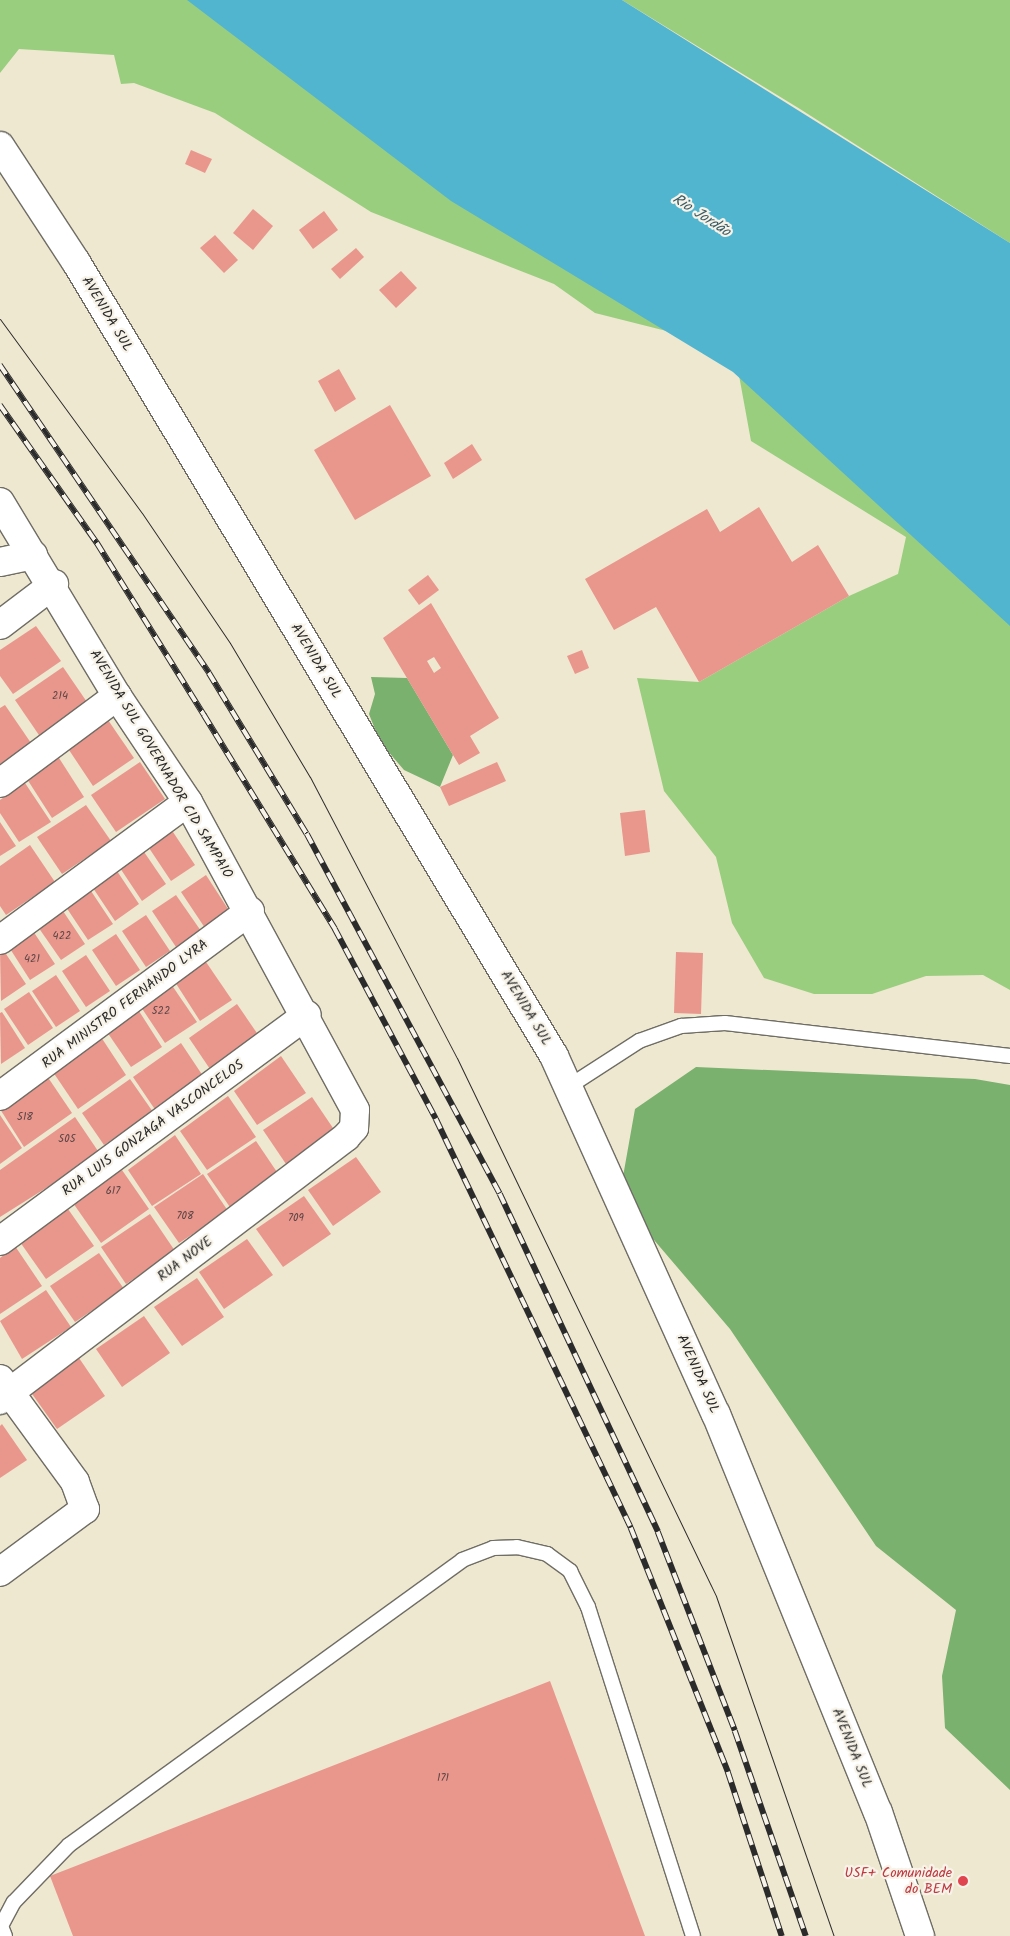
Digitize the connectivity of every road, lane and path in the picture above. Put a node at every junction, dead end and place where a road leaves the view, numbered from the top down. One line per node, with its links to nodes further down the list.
1 (0, 146): 14 (street, AVENIDA SUL)
2 (0, 502): 3 (street, AVENIDA SUL GOVERNADOR CID SAMPAIO)
3 (33, 555): 4 (street); 5 (street, AVENIDA SUL GOVERNADOR CID SAMPAIO)
4 (0, 562)
5 (54, 584): 6 (street); 7 (street, AVENIDA SUL GOVERNADOR CID SAMPAIO)
6 (0, 626)
7 (117, 696): 8 (street); 9 (street, AVENIDA SUL GOVERNADOR CID SAMPAIO)
8 (0, 783)
9 (188, 802): 10 (street, AVENIDA SUL GOVERNADOR CID SAMPAIO); 11 (street)
10 (250, 911): 12 (street, AVENIDA SUL GOVERNADOR CID SAMPAIO); 15 (street, RUA MINISTRO FERNANDO LYRA)
11 (0, 940)
12 (307, 1015): 16 (street, AVENIDA SUL GOVERNADOR CID SAMPAIO); 17 (street, RUA LUIS GONZAGA VASCONCELOS)
13 (1010, 1056): 14 (lane)
14 (568, 1087): 22 (street, AVENIDA SUL)
15 (0, 1096)
16 (355, 1110): 18 (street, RUA NOVE)
17 (0, 1241)
18 (3, 1391): 19 (street)
19 (0, 1572)
20 (2, 1930): 21 (lane)
21 (693, 1936)
22 (920, 1936)

